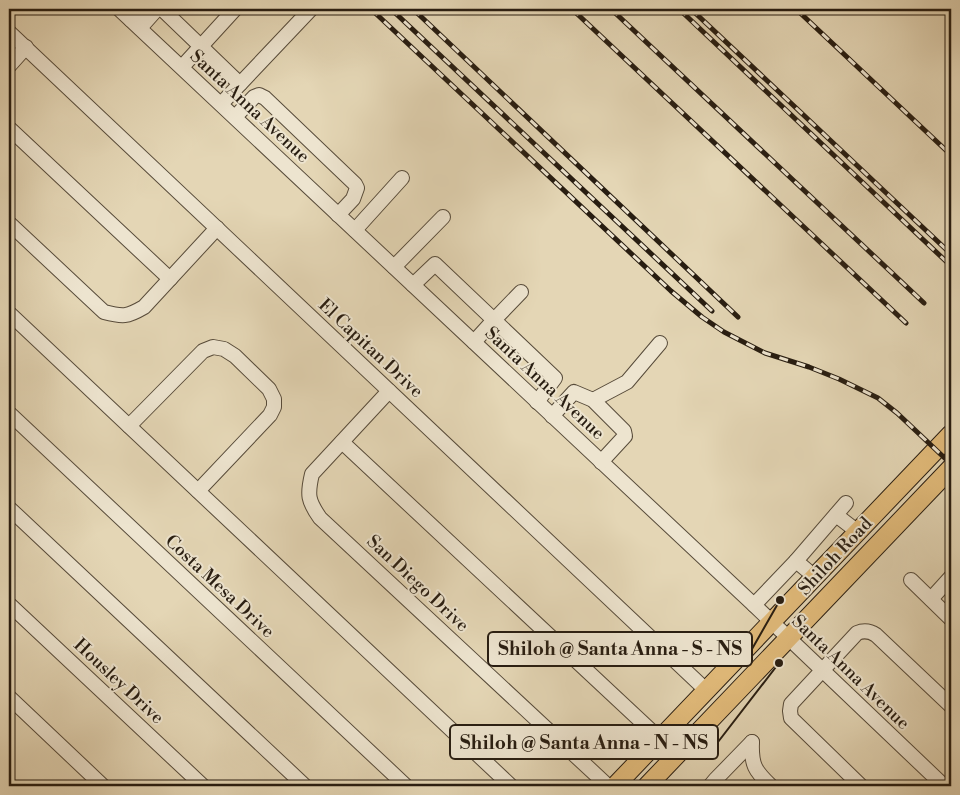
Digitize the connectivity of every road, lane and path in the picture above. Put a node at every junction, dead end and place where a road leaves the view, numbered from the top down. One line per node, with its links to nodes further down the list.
1 (119, 9): 7 (street, Santa Anna Avenue)
2 (141, 9): 7 (street)
3 (157, 9): 7 (street)
4 (162, 9): 9 (street)
5 (235, 9): 9 (street)
6 (311, 9): 13 (street)
7 (135, 24): 12 (street, Santa Anna Avenue)
8 (9, 32): 10 (street, El Capitan Drive)
9 (201, 46): 12 (street); 13 (street)
10 (26, 48): 11 (street); 21 (street, El Capitan Drive)
11 (9, 66)
12 (182, 67): 14 (street, Santa Anna Avenue)
13 (240, 84): 14 (street)
14 (221, 104): 15 (street, Santa Anna Avenue)
15 (235, 117): 18 (street, Santa Anna Avenue); 18 (street)
16 (9, 128): 24 (street)
17 (402, 178): 22 (street)
18 (338, 215): 22 (street, Santa Anna Avenue)
19 (443, 217): 23 (street)
20 (9, 223): 24 (street)
21 (217, 228): 24 (street); 31 (street, El Capitan Drive)
22 (355, 230): 23 (street, Santa Anna Avenue)
23 (394, 267): 25 (street, Santa Anna Avenue)
24 (170, 279)
25 (413, 285): 28 (street); 29 (street, Santa Anna Avenue)
26 (521, 292): 28 (street)
27 (9, 313): 36 (street)
28 (494, 320): 29 (street); 33 (street)
29 (474, 342): 33 (street, Santa Anna Avenue)
30 (660, 343): 32 (street)
31 (389, 391): 38 (street, San Diego Drive); 57 (street, El Capitan Drive)
32 (593, 400): 35 (street); 39 (street)
33 (537, 402): 35 (street, Santa Anna Avenue)
34 (9, 413): 64 (street, Costa Mesa Drive)
35 (552, 416): 39 (street, Santa Anna Avenue)
36 (130, 426): 41 (street); 41 (street)
37 (951, 434): 45 (main road, Shiloh Road)
38 (342, 442): 60 (street); 66 (street, San Diego Drive)
39 (601, 462): 52 (street, Santa Anna Avenue)
40 (951, 468): 55 (main road, Shiloh Road)
41 (198, 491): 65 (street)
42 (846, 503): 44 (street)
43 (9, 508): 63 (street)
44 (836, 515): 45 (street); 46 (street)
45 (858, 532): 47 (main road, Shiloh Road)
46 (796, 561): 47 (street); 52 (street)
47 (815, 577): 54 (main road, Shiloh Road)
48 (951, 577): 50 (street)
49 (910, 580): 50 (street)
50 (931, 599): 53 (street)
51 (9, 604): 62 (street, Housley Drive)
52 (754, 605): 54 (street, Santa Anna Avenue)
53 (951, 619)
54 (772, 623): 55 (street, Santa Anna Avenue); 57 (main road, Shiloh Road)
55 (789, 639): 56 (street, Santa Anna Avenue); 68 (main road, Shiloh Road)
56 (822, 671): 59 (street); 71 (street); 72 (street, Santa Anna Avenue)
57 (707, 691): 60 (main road, Shiloh Road)
58 (9, 698): 61 (street)
59 (951, 706)
60 (660, 739): 67 (main road, Shiloh Road)
61 (103, 786)
62 (203, 786)
63 (305, 786)
64 (406, 786)
65 (511, 786)
66 (608, 786)
67 (615, 786)
68 (646, 786)
69 (710, 786): 70 (street)
70 (771, 786)
71 (861, 786)
72 (944, 786)

